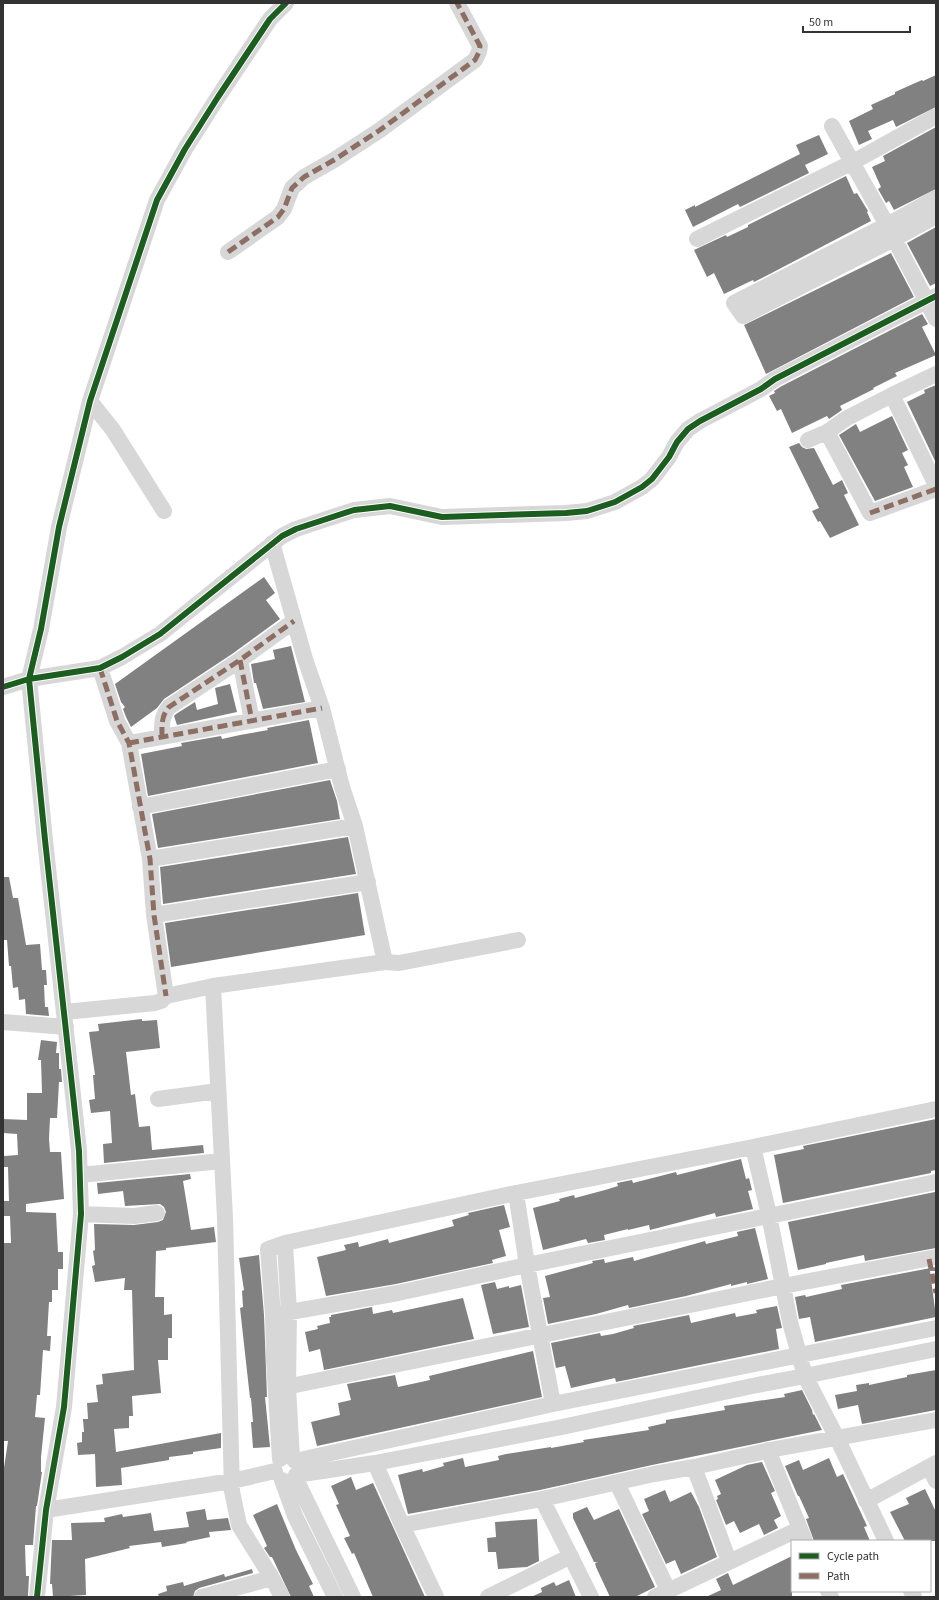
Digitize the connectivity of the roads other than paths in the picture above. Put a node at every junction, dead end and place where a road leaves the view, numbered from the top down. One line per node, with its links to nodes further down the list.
1 (265, 3): 4 (street)
2 (286, 3): 4 (street)
3 (457, 3): 12 (street)
4 (270, 19): 17 (street)
5 (936, 116): 7 (street)
6 (832, 126): 7 (street)
7 (853, 162): 10 (street); 11 (street)
8 (936, 198): 10 (street)
9 (936, 216): 10 (street)
10 (891, 232): 10 (street); 13 (street)
11 (697, 239)
12 (228, 252)
13 (932, 298): 14 (street); 23 (street)
14 (936, 318)
15 (936, 374): 16 (street)
16 (892, 395): 18 (street); 20 (street)
17 (90, 401): 22 (street); 27 (street)
18 (827, 432): 19 (street); 21 (street)
19 (808, 440)
20 (936, 485)
21 (936, 489)
22 (164, 511)
23 (272, 543): 24 (street); 26 (street)
24 (294, 622): 25 (street); 29 (street)
25 (240, 660): 30 (street); 31 (street)
26 (100, 668): 27 (street); 32 (street)
27 (29, 679): 28 (street); 43 (street)
28 (3, 687)
29 (322, 708): 30 (street); 33 (street)
30 (252, 721): 31 (street)
31 (162, 737): 32 (street)
32 (129, 743): 34 (street)
33 (338, 769): 34 (street); 35 (street)
34 (140, 807): 36 (street)
35 (355, 826): 36 (street); 37 (street)
36 (150, 859): 38 (street)
37 (368, 882): 38 (street); 40 (street)
38 (154, 915): 42 (street)
39 (518, 940): 40 (street)
40 (385, 962): 41 (street)
41 (213, 986): 42 (street); 45 (street)
42 (166, 996): 43 (street)
43 (65, 1020): 44 (street); 50 (street)
44 (3, 1022)
45 (218, 1091): 46 (street); 49 (street)
46 (158, 1099)
47 (936, 1109): 48 (street)
48 (753, 1147): 52 (street); 55 (street)
49 (222, 1161): 50 (street); 77 (street)
50 (80, 1175): 54 (street)
51 (936, 1182): 55 (street)
52 (516, 1193): 56 (street); 58 (street)
53 (157, 1213): 54 (street)
54 (81, 1214): 82 (street)
55 (769, 1215): 58 (street); 59 (street)
56 (284, 1244): 60 (street); 61 (street)
57 (936, 1257): 59 (street)
58 (527, 1265): 60 (street); 63 (street)
59 (783, 1286): 63 (street); 65 (street)
60 (289, 1312): 61 (street); 66 (street)
61 (273, 1315): 66 (street)
62 (936, 1328): 65 (street)
63 (540, 1336): 68 (street); 69 (street)
64 (936, 1349): 67 (street)
65 (799, 1356): 67 (street); 69 (street)
66 (281, 1359): 68 (street)
67 (805, 1376): 71 (street); 73 (street)
68 (282, 1388): 76 (street)
69 (553, 1404): 76 (street)
70 (936, 1420): 71 (street)
71 (837, 1438): 72 (street); 81 (street)
72 (768, 1450): 75 (street); 84 (street)
73 (375, 1463): 76 (street); 83 (street)
74 (932, 1465): 78 (street); 81 (street)
75 (694, 1467): 79 (street); 87 (street)
76 (288, 1469): 77 (street); 93 (street); 94 (street)
77 (232, 1481): 82 (street); 88 (street)
78 (936, 1481)
79 (616, 1483): 80 (street); 89 (street)
80 (542, 1499): 83 (street); 86 (street)
81 (866, 1501): 85 (street)
82 (46, 1510): 90 (street)
83 (402, 1525): 95 (street)
84 (802, 1535): 87 (street)
85 (886, 1540)
86 (571, 1556): 96 (street); 97 (street)
87 (729, 1561): 89 (street)
88 (272, 1578): 91 (street); 92 (street)
89 (662, 1594)
90 (37, 1597)
91 (202, 1597)
92 (282, 1597)
93 (335, 1597)
94 (353, 1597)
95 (436, 1597)
96 (488, 1597)
97 (591, 1597)

